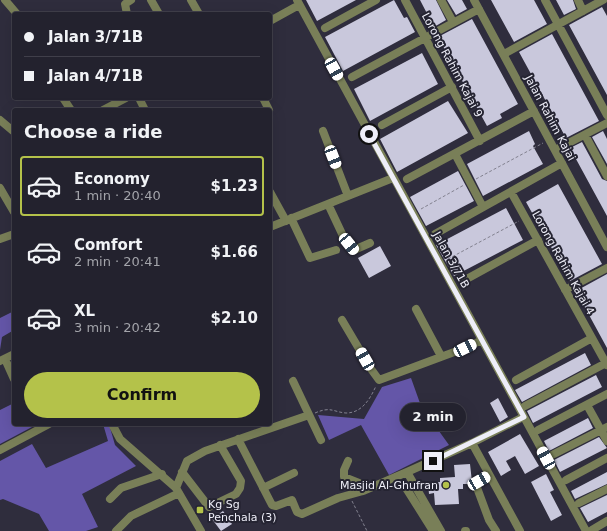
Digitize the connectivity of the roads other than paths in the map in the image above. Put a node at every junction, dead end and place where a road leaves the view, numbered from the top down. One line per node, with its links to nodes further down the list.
1 (6, 0): 15 (street)
2 (131, 0): 16 (street)
3 (151, 0): 17 (street)
4 (191, 0): 18 (street)
5 (376, 0): 22 (street)
6 (406, 0): 23 (street, Lorong Rahim Kajai 9)
7 (441, 0): 20 (street)
8 (474, 0): 13 (street, Jalan Rahim Kajai)
9 (546, 0): 21 (street)
10 (578, 0): 14 (street)
11 (603, 0): 14 (street)
12 (298, 2): 19 (street); 42 (street, Jalan 3/71B)
13 (479, 9): 20 (street); 24 (street, Jalan Rahim Kajai)
14 (583, 11): 21 (street)
15 (15, 12)
16 (127, 12)
17 (158, 12)
18 (198, 12)
19 (272, 20)
20 (453, 22): 23 (street)
21 (558, 24): 24 (street); 30 (street)
22 (325, 28)
23 (425, 37): 25 (street); 26 (street, Lorong Rahim Kajai 9)
24 (504, 54): 29 (street, Jalan Rahim Kajai)
25 (352, 77)
26 (452, 87): 33 (street); 37 (street, Lorong Rahim Kajai 9)
27 (122, 100): 28 (street)
28 (107, 108)
29 (534, 112): 37 (street); 38 (street, Jalan Rahim Kajai)
30 (607, 115)
31 (0, 120): 34 (street)
32 (607, 123): 36 (street)
33 (382, 125)
34 (12, 130)
35 (323, 132): 47 (street)
36 (585, 135): 38 (street); 41 (street)
37 (480, 141): 39 (street)
38 (555, 150): 40 (street, Jalan Rahim Kajai)
39 (455, 154): 43 (street); 49 (street)
40 (562, 164): 45 (street); 58 (street, Jalan Rahim Kajai)
41 (607, 176)
42 (393, 178): 47 (street); 66 (street, Jalan 3/71B)
43 (407, 179)
44 (0, 188): 50 (street)
45 (511, 192): 49 (street); 56 (street, Lorong Rahim Kajai 4)
46 (272, 195): 51 (street)
47 (348, 196): 48 (street)
48 (328, 204): 51 (street); 57 (street)
49 (483, 207): 53 (street)
50 (12, 209)
51 (288, 220): 52 (street); 59 (street)
52 (272, 226)
53 (435, 234)
54 (12, 235): 55 (street)
55 (0, 239)
56 (538, 240): 61 (street); 62 (street, Lorong Rahim Kajai 4)
57 (370, 242)
58 (607, 245)
59 (336, 250)
60 (607, 268): 62 (street)
61 (463, 281)
62 (566, 290): 65 (street, Lorong Rahim Kajai 4)
63 (416, 309): 68 (street)
64 (342, 320): 68 (street)
65 (592, 338): 70 (street, Lorong Rahim Kajai 4); 72 (street)
66 (482, 340): 68 (street); 78 (street, Jalan 3/71B)
67 (12, 355): 69 (street)
68 (441, 356)
69 (3, 360): 71 (street)
70 (606, 364): 76 (street)
71 (12, 376)
72 (516, 380)
73 (293, 381): 77 (street)
74 (607, 394): 75 (street)
75 (587, 405): 81 (street); 82 (street)
76 (525, 406)
77 (309, 415): 83 (street); 84 (street)
78 (524, 417): 86 (street); 107 (street, Jalan 3/71B)
79 (45, 426): 88 (street)
80 (113, 426): 95 (street)
81 (604, 429): 85 (street); 89 (street)
82 (538, 430)
83 (238, 439): 87 (street); 98 (street)
84 (321, 440)
85 (607, 441)
86 (472, 443): 93 (street); 96 (street)
87 (220, 445): 92 (street); 92 (street)
88 (0, 450)
89 (552, 455)
90 (607, 458): 97 (street)
91 (348, 461): 102 (street)
92 (182, 472): 101 (street)
93 (407, 472): 102 (street); 110 (street)
94 (294, 473): 98 (street)
95 (162, 474): 101 (street); 103 (street)
96 (489, 476): 111 (street); 112 (street)
97 (566, 480)
98 (263, 488): 102 (street)
99 (406, 488): 109 (street)
100 (607, 489): 104 (street)
101 (177, 490): 106 (street); 108 (street)
102 (363, 491)
103 (110, 499)
104 (579, 504)
105 (607, 521): 107 (street)
106 (118, 530)
107 (589, 530)
108 (201, 531)
109 (433, 531)
110 (441, 531)
111 (496, 531)
112 (520, 531)

